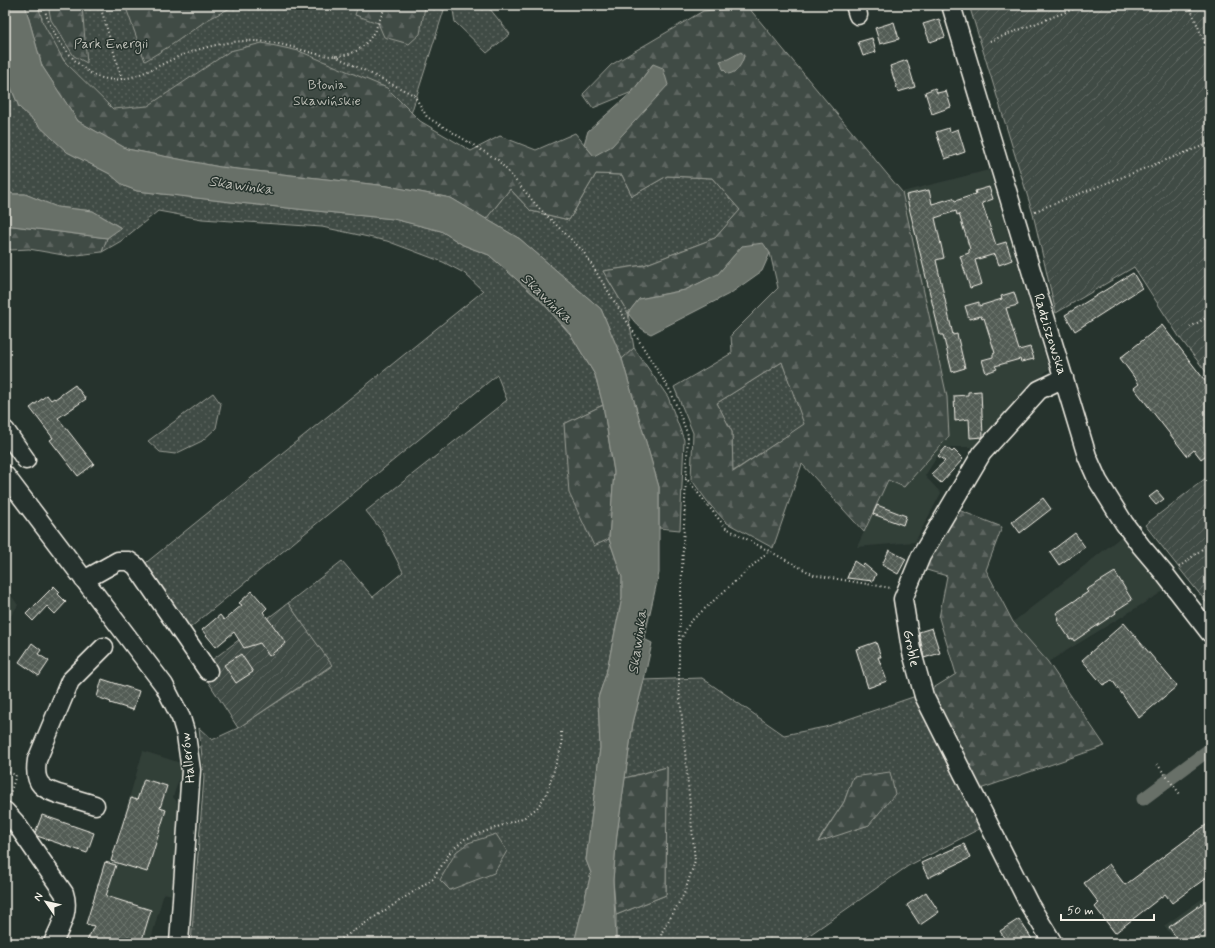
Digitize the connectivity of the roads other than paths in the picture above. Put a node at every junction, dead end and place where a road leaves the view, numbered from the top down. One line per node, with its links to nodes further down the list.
1 (951, 5): 2 (street, Radziszowska)
2 (1064, 378): 8 (street, Radziszowska); 16 (street, Groble)
3 (5, 430): 4 (street)
4 (26, 460)
5 (5, 475): 6 (street, Hallerów)
6 (84, 580): 7 (street, Hallerów); 11 (street)
7 (110, 614): 9 (street); 10 (street, Hallerów)
8 (1210, 633)
9 (104, 647): 10 (street); 12 (street)
10 (137, 650): 15 (street, Hallerów)
11 (208, 672)
12 (95, 805)
13 (8, 821): 14 (street)
14 (47, 942)
15 (179, 943)
16 (1053, 943)

